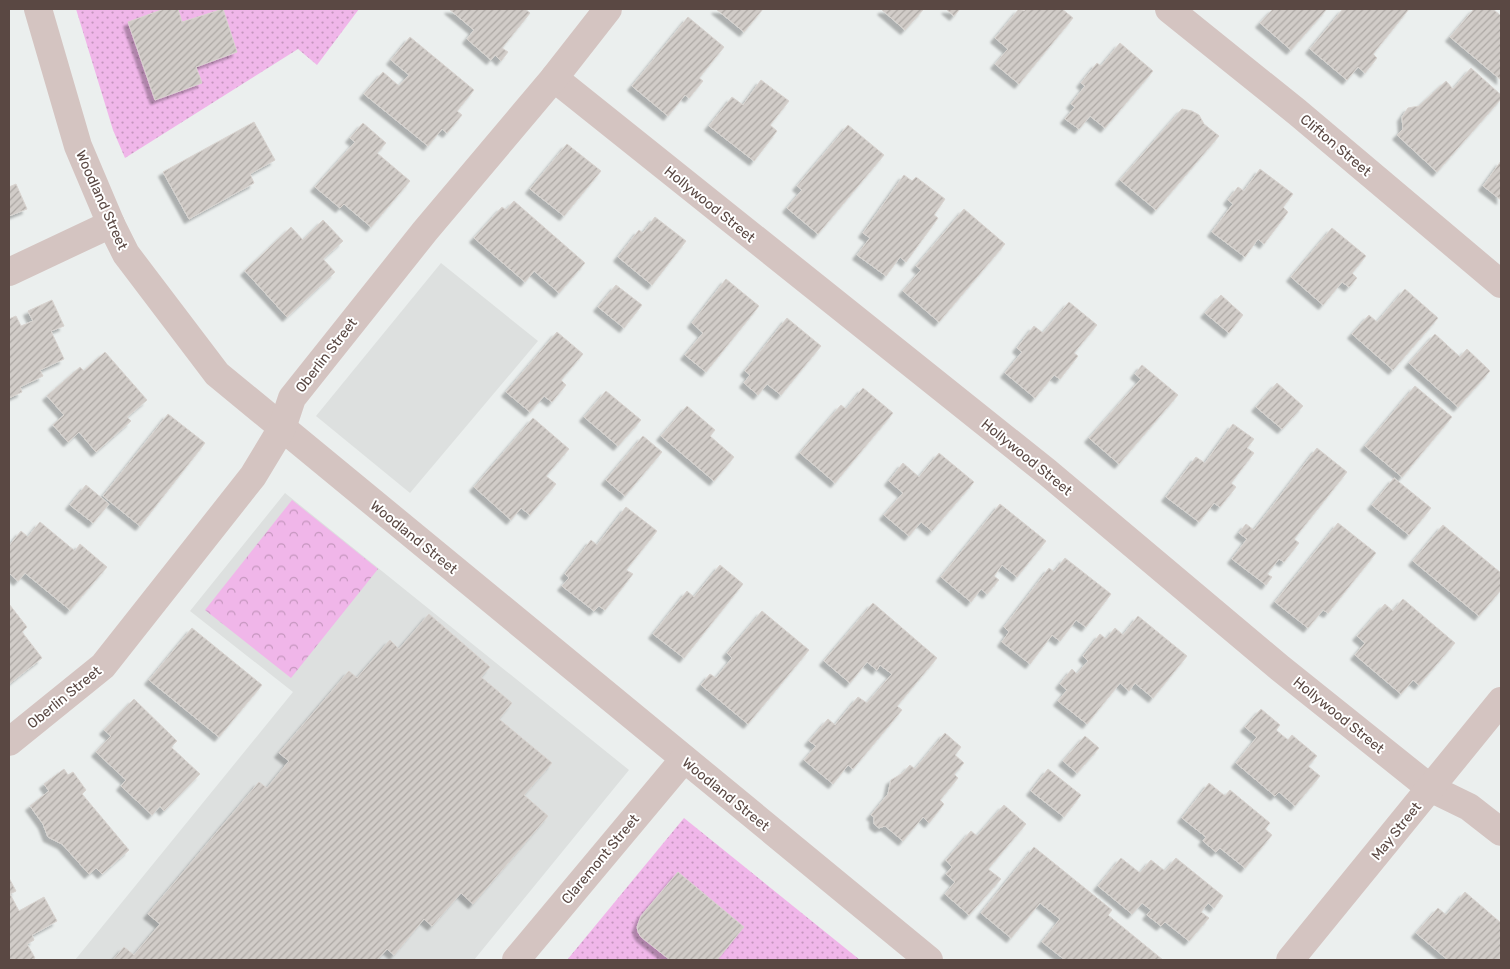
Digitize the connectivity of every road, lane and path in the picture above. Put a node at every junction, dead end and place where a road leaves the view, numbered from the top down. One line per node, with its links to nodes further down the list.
1 (38, 9): 5 (street, Woodland Street)
2 (608, 9): 4 (street, Oberlin Street)
3 (1169, 9): 7 (street, Clifton Street)
4 (554, 78): 8 (street, Oberlin Street); 12 (street, Hollywood Street)
5 (111, 224): 6 (street); 8 (street, Woodland Street)
6 (9, 272)
7 (1501, 284)
8 (282, 428): 10 (street, Oberlin Street); 11 (street, Woodland Street)
9 (1501, 701): 12 (street, May Street)
10 (9, 742)
11 (684, 759): 14 (street, Claremont Street); 15 (street, Woodland Street)
12 (1430, 788): 13 (street, Hollywood Street); 16 (street, May Street)
13 (1501, 832)
14 (516, 960)
15 (929, 960)
16 (1290, 960)

